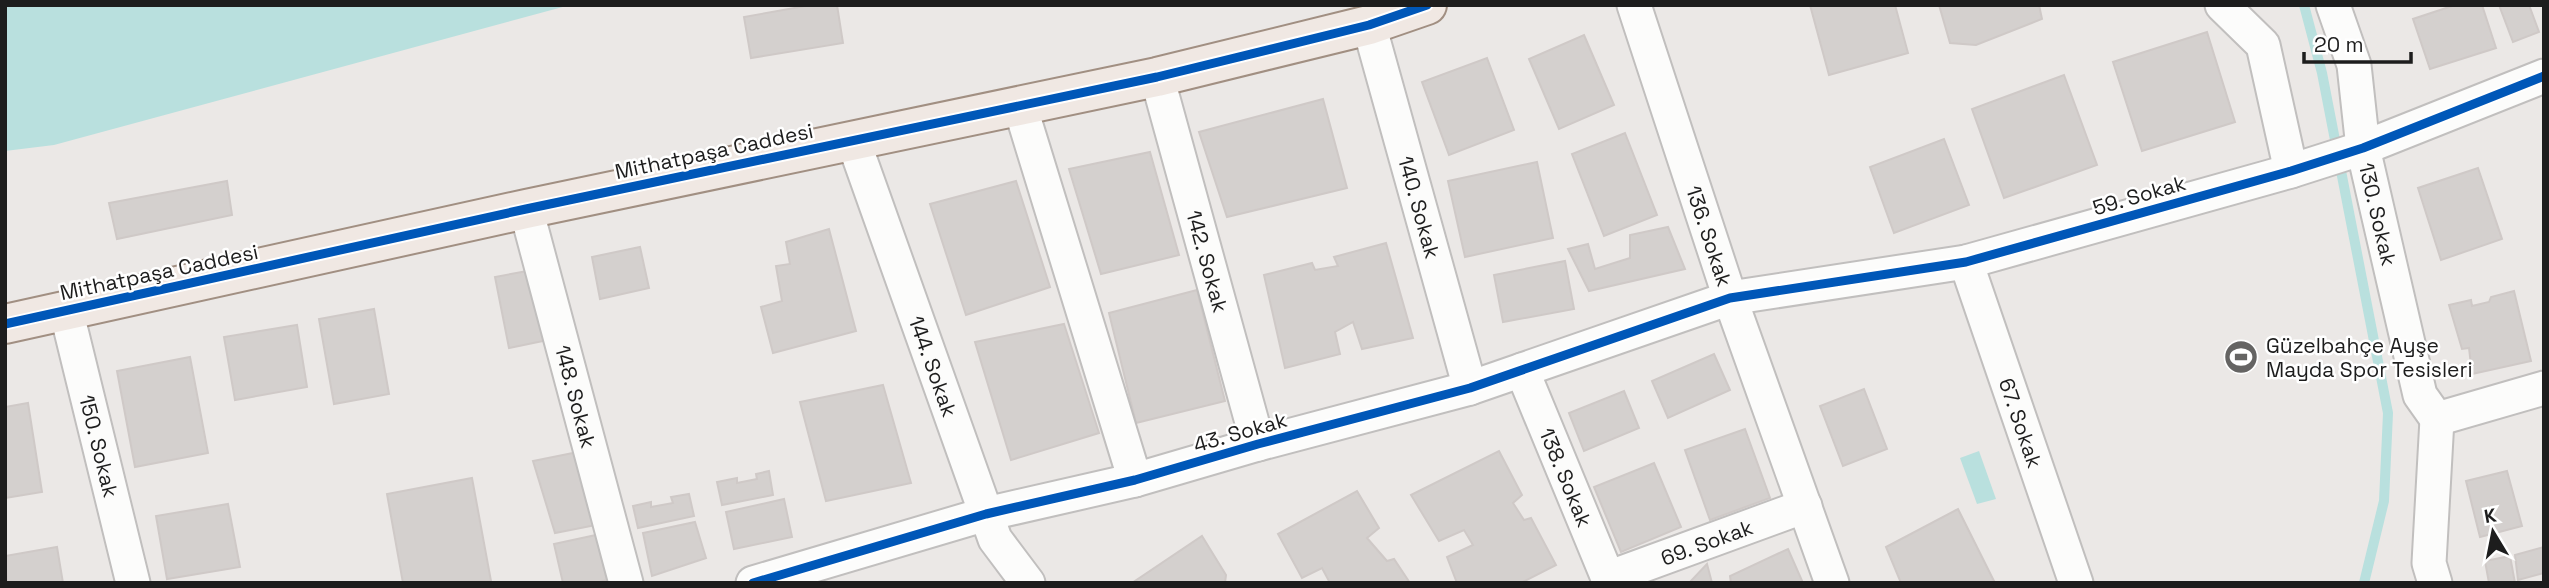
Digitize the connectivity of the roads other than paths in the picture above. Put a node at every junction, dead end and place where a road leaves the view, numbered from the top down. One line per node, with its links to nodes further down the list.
1 (1427, 5): 5 (main road, Mithatpaşa Caddesi)
2 (1634, 5): 14 (street, 136. Sokak)
3 (2222, 5): 11 (street)
4 (2333, 5): 10 (street, 130. Sokak)
5 (1369, 25): 6 (main road, Mithatpaşa Caddesi); 18 (street, 140. Sokak)
6 (1157, 76): 8 (main road, Mithatpaşa Caddesi); 21 (street, 142. Sokak)
7 (2544, 76): 10 (street, 59. Sokak)
8 (1020, 106): 9 (main road, Mithatpaşa Caddesi); 22 (street)
9 (853, 140): 12 (main road, Mithatpaşa Caddesi); 24 (street, 144. Sokak)
10 (2359, 149): 11 (street, 59. Sokak); 20 (street, 130. Sokak)
11 (2296, 169): 13 (street, 59. Sokak)
12 (526, 209): 15 (main road, Mithatpaşa Caddesi); 27 (street, 148. Sokak)
13 (1966, 262): 14 (street, 59. Sokak); 31 (street, 67. Sokak)
14 (1730, 298): 17 (street, 43. Sokak); 23 (street, 136. Sokak)
15 (66, 310): 16 (main road, Mithatpaşa Caddesi); 26 (street, 150. Sokak)
16 (5, 324)
17 (1522, 370): 18 (street, 43. Sokak); 25 (street, 138. Sokak)
18 (1470, 388): 21 (street, 43. Sokak)
19 (2544, 388): 20 (street)
20 (2437, 419): 32 (street)
21 (1258, 444): 22 (street, 43. Sokak)
22 (1135, 480): 24 (street, 43. Sokak)
23 (1805, 506): 25 (street, 69. Sokak); 30 (street, 136. Sokak)
24 (986, 514): 28 (street, 43. Sokak); 29 (street, 144. Sokak)
25 (1609, 580)
26 (133, 583)
27 (626, 583)
28 (753, 583)
29 (1028, 583)
30 (1832, 583)
31 (2076, 583)
32 (2435, 583)

